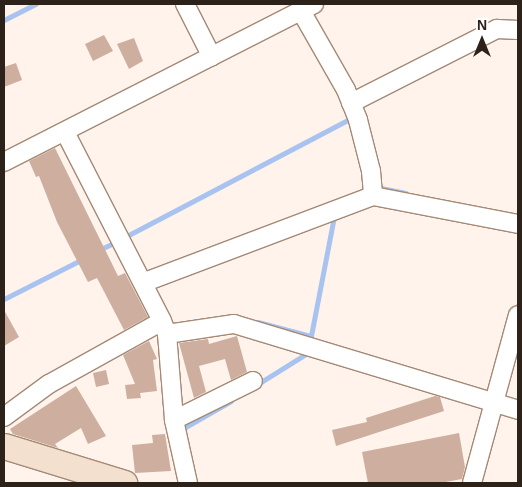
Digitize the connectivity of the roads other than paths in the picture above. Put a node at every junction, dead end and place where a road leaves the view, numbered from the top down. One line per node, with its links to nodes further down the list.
1 (184, 4): 4 (street)
2 (307, 7): 4 (street); 5 (street)
3 (518, 30): 5 (street)
4 (212, 56): 6 (street)
5 (351, 103): 8 (street)
6 (65, 132): 7 (street); 10 (street)
7 (4, 162)
8 (373, 196): 9 (street); 10 (street)
9 (518, 224)
10 (145, 282): 12 (street)
11 (518, 315): 14 (street)
12 (165, 327): 14 (street); 16 (street); 17 (street)
13 (253, 381): 17 (street)
14 (493, 402): 15 (street); 21 (street)
15 (518, 410)
16 (4, 416)
17 (174, 420): 20 (street)
18 (4, 446): 19 (main road)
19 (124, 483)
20 (188, 483)
21 (472, 483)

